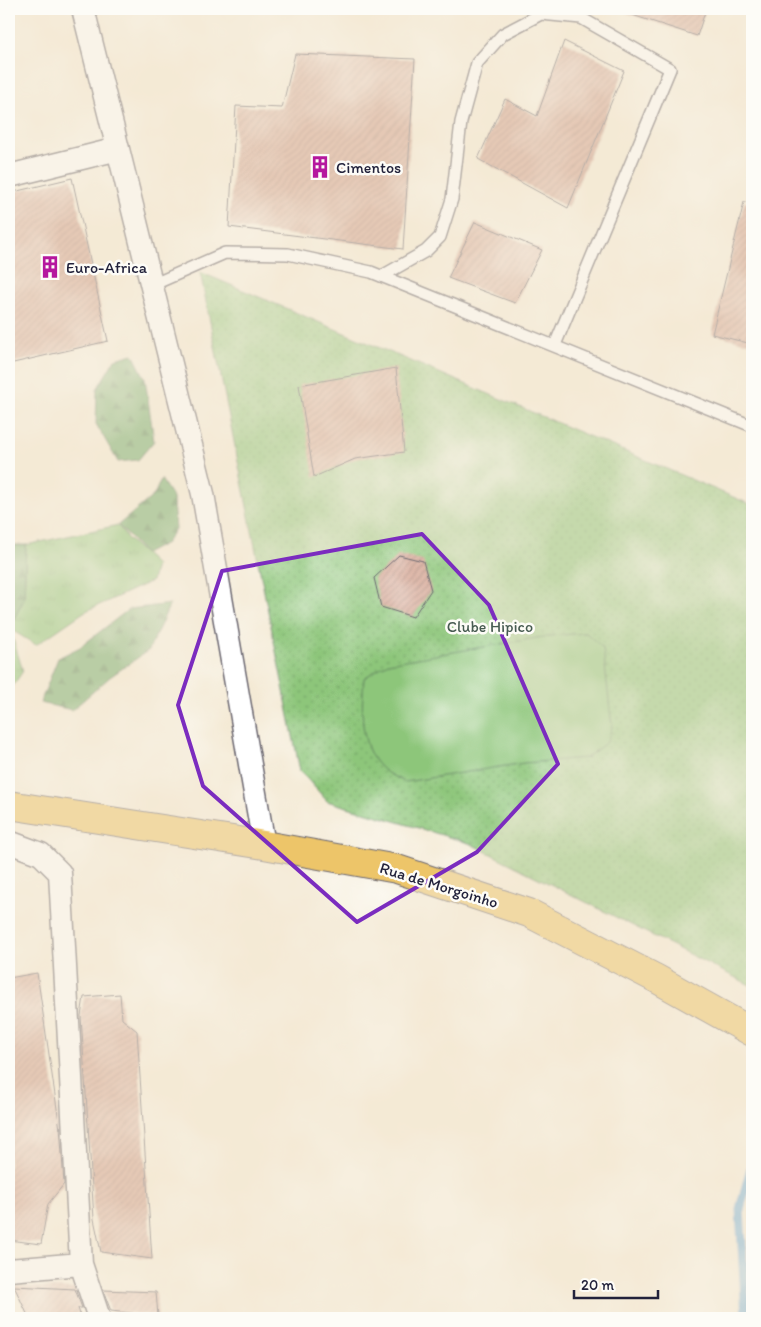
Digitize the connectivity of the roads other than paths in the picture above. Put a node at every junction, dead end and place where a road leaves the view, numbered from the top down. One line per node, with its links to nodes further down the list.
1 (83, 9): 2 (street)
2 (118, 149): 3 (street); 5 (street)
3 (9, 176)
4 (382, 276): 5 (lane); 6 (lane); 6 (lane)
5 (152, 284): 10 (street)
6 (555, 345): 7 (lane)
7 (752, 426)
8 (9, 805): 10 (main road, Rua de Morgoinho)
9 (9, 842): 12 (street)
10 (264, 845): 11 (main road, Rua de Morgoinho)
11 (752, 1032)
12 (81, 1264): 13 (street); 14 (street)
13 (9, 1270)
14 (99, 1318)

